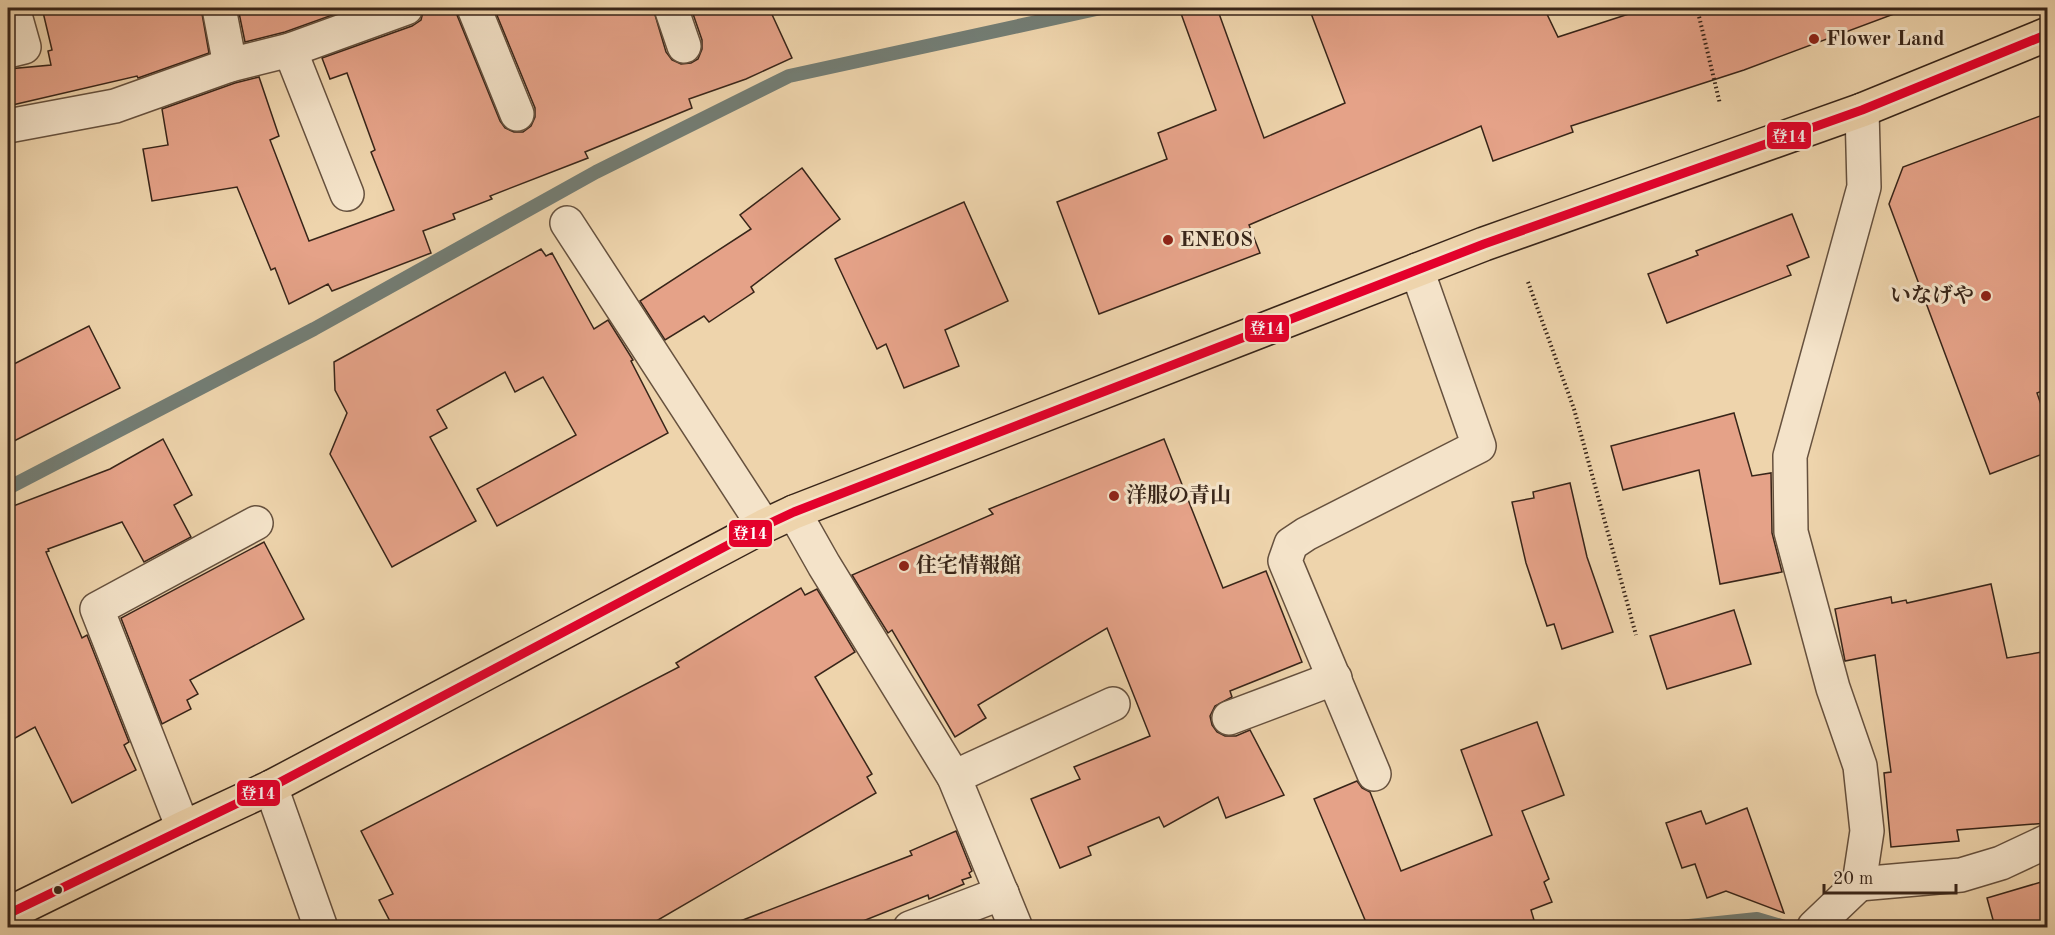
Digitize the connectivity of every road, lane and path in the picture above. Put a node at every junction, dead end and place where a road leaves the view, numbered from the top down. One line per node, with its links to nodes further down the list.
1 (14, 8): 10 (street)
2 (219, 8): 11 (street)
3 (406, 8): 9 (street)
4 (474, 8): 14 (street)
5 (671, 8): 8 (street)
6 (1696, 8): 12 (path)
7 (2048, 34): 13 (main road)
8 (684, 46)
9 (290, 50): 11 (street); 16 (street)
10 (8, 51)
11 (230, 65): 15 (street)
12 (1720, 104)
13 (1863, 110): 18 (main road); 32 (street)
14 (517, 114)
15 (8, 126)
16 (347, 194)
17 (567, 223): 22 (street)
18 (1418, 270): 20 (main road); 24 (street)
19 (1528, 282): 23 (path)
20 (794, 512): 22 (main road); 28 (street)
21 (256, 523): 30 (street)
22 (764, 526): 29 (main road)
23 (1636, 635)
24 (1335, 678): 26 (street); 27 (street)
25 (1113, 704): 28 (street)
26 (1229, 718)
27 (1374, 774)
28 (954, 777): 33 (street)
29 (271, 787): 30 (main road); 35 (street)
30 (183, 828): 34 (main road)
31 (2048, 842): 32 (street)
32 (1859, 884): 38 (street)
33 (1002, 893): 36 (street); 37 (street)
34 (8, 914)
35 (321, 927)
36 (910, 927)
37 (1016, 927)
38 (1814, 927)

